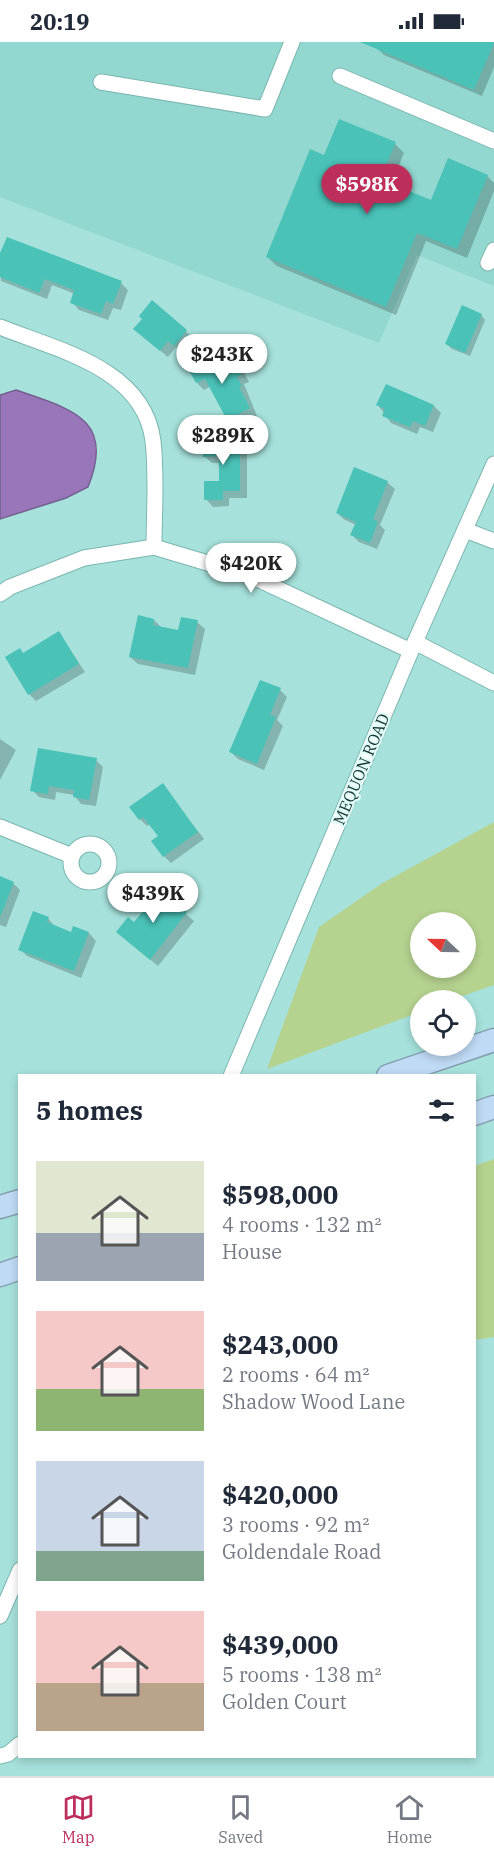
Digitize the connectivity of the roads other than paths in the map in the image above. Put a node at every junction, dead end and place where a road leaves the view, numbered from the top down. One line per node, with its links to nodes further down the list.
1 (292, 42): 3 (street)
2 (340, 76): 4 (street)
3 (101, 82)
4 (494, 141)
5 (0, 327): 9 (street)
6 (494, 464): 7 (street, MEQUON ROAD)
7 (465, 530): 8 (street); 11 (street, MEQUON ROAD)
8 (494, 542)
9 (154, 547): 10 (street); 11 (street)
10 (0, 594)
11 (413, 646): 12 (street); 16 (street, MEQUON ROAD)
12 (494, 683)
13 (0, 827): 14 (street)
14 (72, 856)
15 (494, 1040): 17 (highway)
16 (232, 1074)
17 (394, 1074)
18 (494, 1107): 19 (highway)
19 (476, 1113)
20 (18, 1202): 21 (highway)
21 (0, 1207)
22 (18, 1269): 23 (highway)
23 (0, 1275)
24 (18, 1575): 25 (street)
25 (0, 1616)
26 (18, 1746): 27 (street)
27 (0, 1756)

